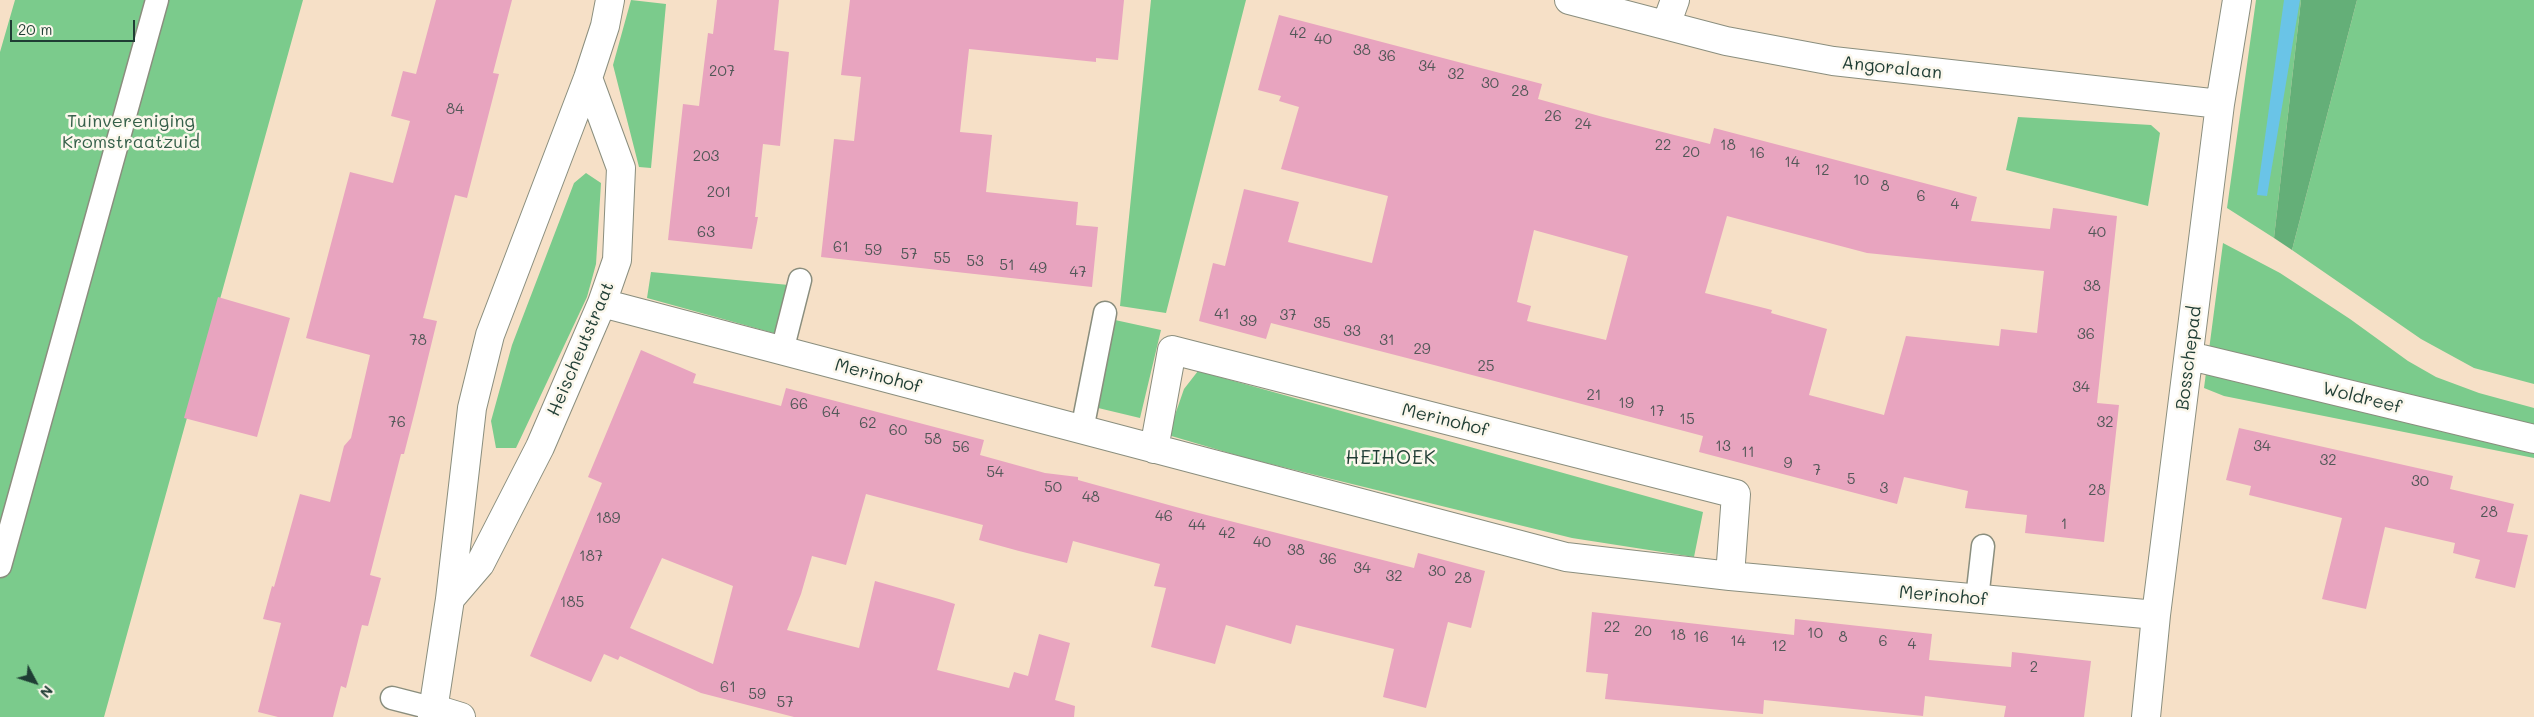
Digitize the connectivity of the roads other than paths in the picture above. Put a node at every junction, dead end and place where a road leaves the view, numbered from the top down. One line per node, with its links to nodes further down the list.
1 (157, 0): 18 (lane)
2 (610, 0): 7 (street)
3 (1570, 0): 6 (street, Angoralaan)
4 (1674, 0): 6 (street)
5 (2237, 0): 8 (street, Bosschepad)
6 (1666, 25): 8 (street, Angoralaan)
7 (588, 78): 10 (street, Heischeutstraat); 20 (street)
8 (2220, 104): 13 (street, Bosschepad)
9 (800, 280): 12 (lane)
10 (602, 303): 12 (street, Merinohof); 20 (street, Heischeutstraat)
11 (1106, 313): 14 (lane)
12 (782, 351): 14 (street, Merinohof)
13 (2190, 356): 15 (street, Woldreef); 22 (street, Bosschepad)
14 (1082, 430): 16 (street, Merinohof)
15 (2534, 439)
16 (1154, 449): 19 (street, Merinohof); 19 (street, Merinohof)
17 (1983, 546): 21 (lane)
18 (0, 566)
19 (1730, 576): 21 (street, Merinohof)
20 (450, 599): 24 (street)
21 (1977, 599): 22 (street, Merinohof)
22 (2156, 615): 26 (street, Bosschepad)
23 (392, 698): 24 (lane)
24 (434, 713): 25 (street)
25 (461, 717)
26 (2146, 717)

